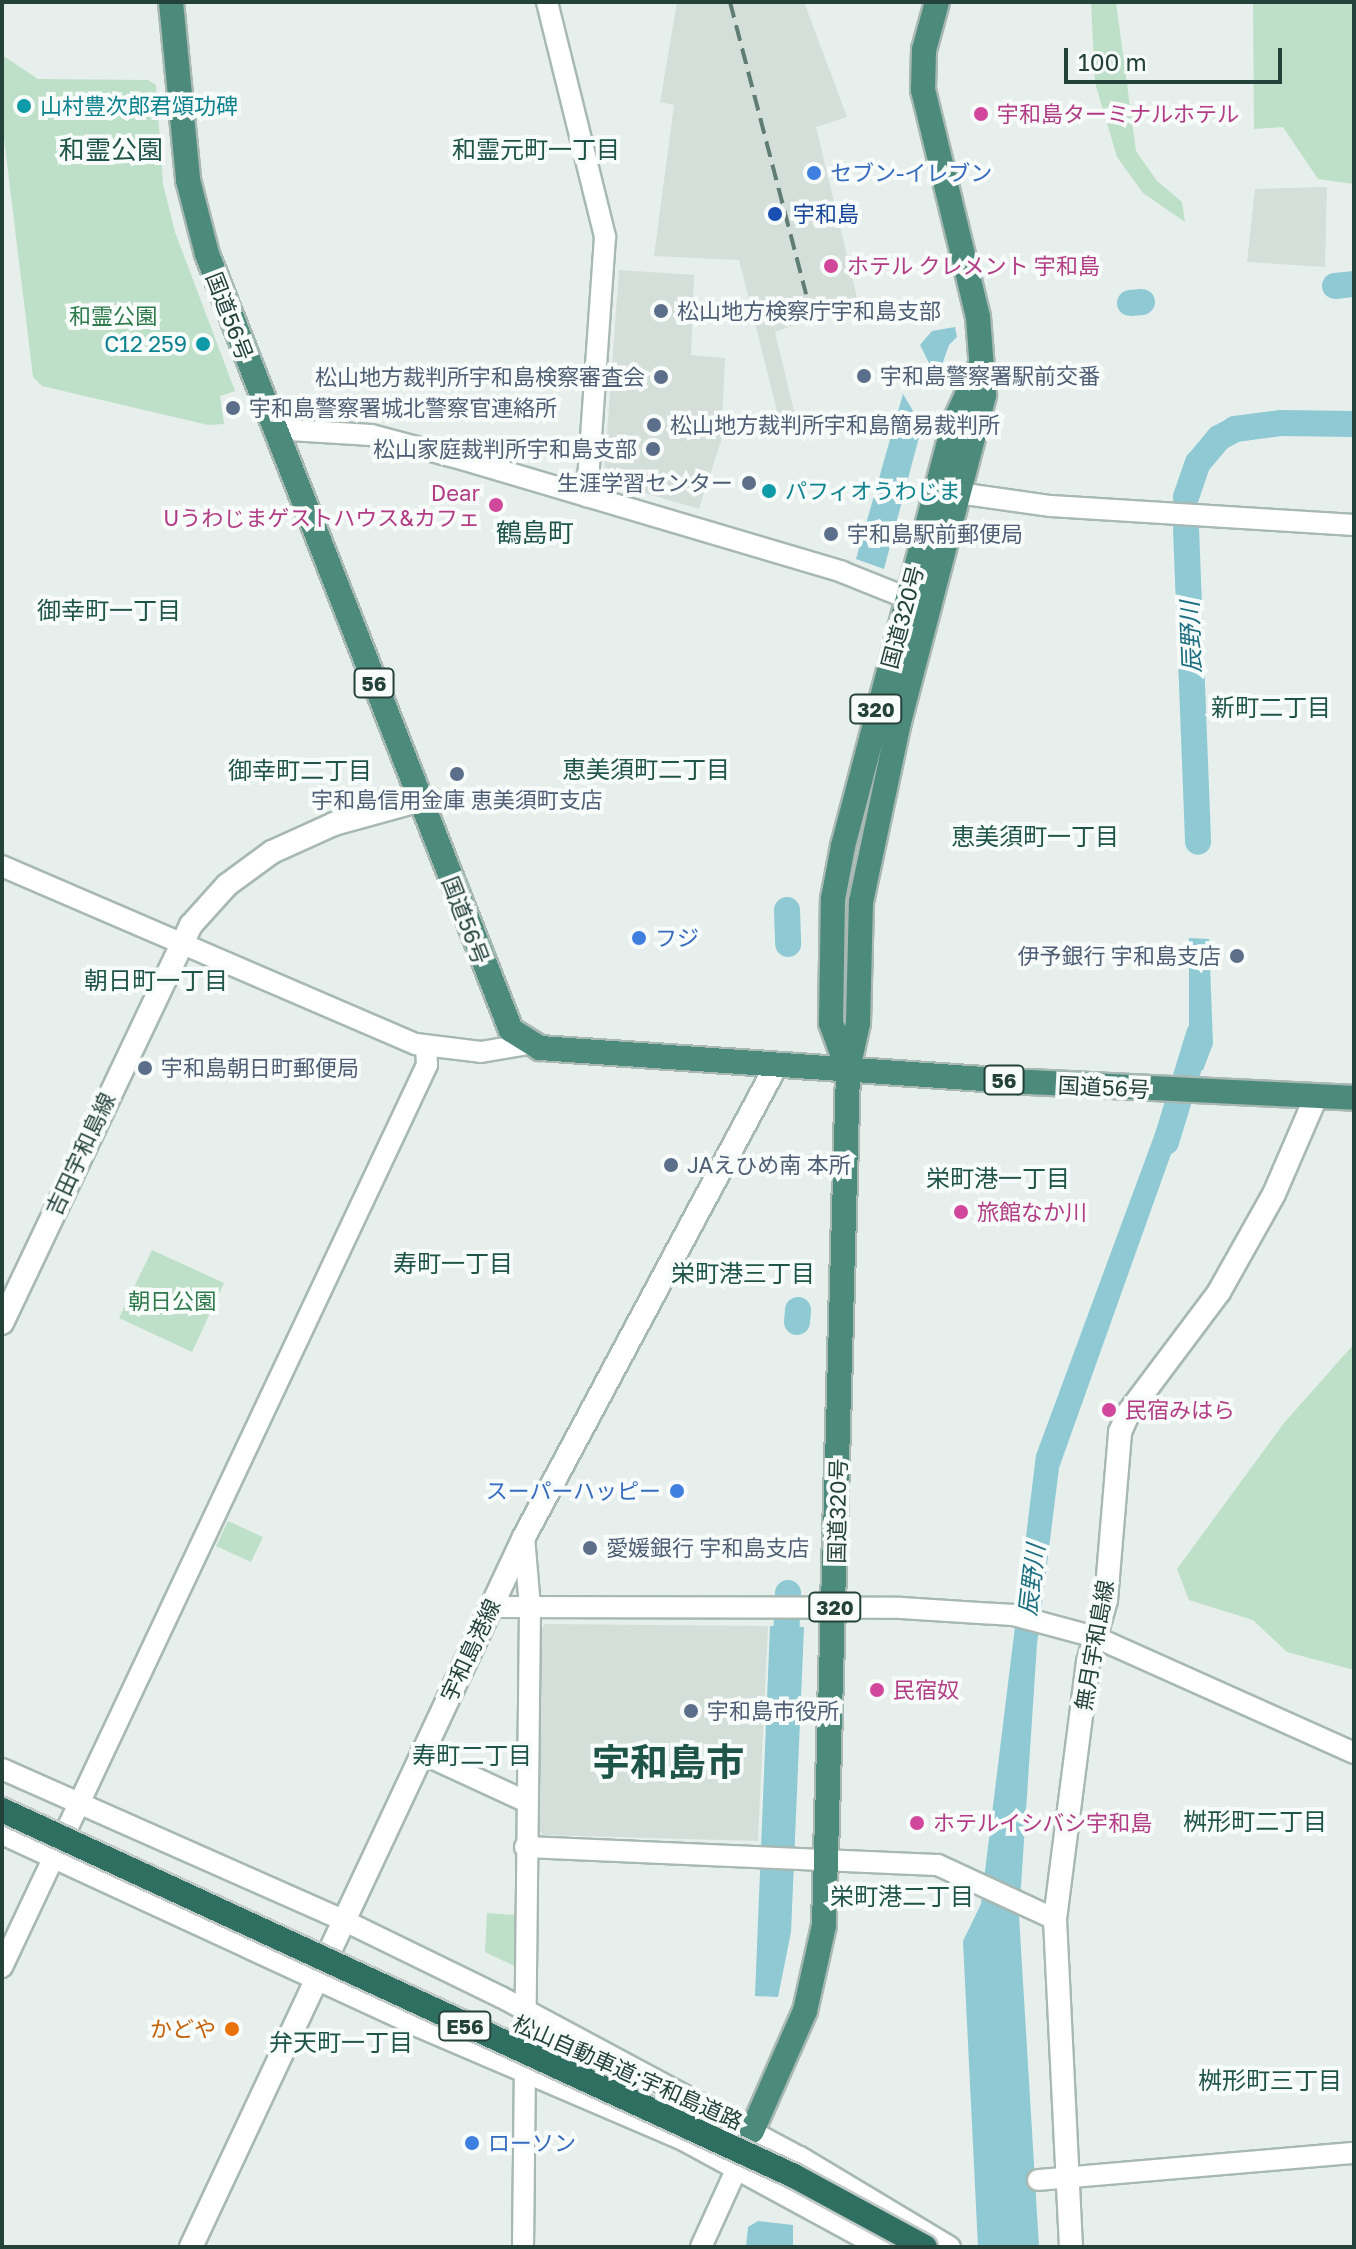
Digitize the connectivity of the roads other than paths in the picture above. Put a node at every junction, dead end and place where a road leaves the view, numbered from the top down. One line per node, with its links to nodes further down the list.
1 (171, 2): 4 (highway, 国道56号 / 56)
2 (547, 2): 6 (street)
3 (937, 2): 5 (highway, 国道320号 / 320)
4 (274, 429): 6 (street); 9 (highway, 国道56号 / 56)
5 (948, 492): 7 (street); 8 (highway, 国道320号 / 320)
6 (587, 496): 8 (street)
7 (1354, 525)
8 (918, 602): 15 (highway, 国道320号 / 320)
9 (421, 800): 11 (main road, 吉田宇和島線); 12 (highway, 国道56号 / 56)
10 (2, 866): 11 (street)
11 (179, 943): 13 (street); 18 (main road, 吉田宇和島線)
12 (528, 1044): 13 (street); 14 (highway, 国道56号 / 56)
13 (426, 1047): 28 (street)
14 (776, 1066): 15 (highway, 国道56号 / 56); 19 (main road, 宇和島港線)
15 (848, 1069): 16 (highway, 国道56号 / 56); 22 (highway, 国道320号 / 320)
16 (1316, 1097): 17 (highway, 国道56号 / 56); 23 (main road, 無月宇和島線)
17 (1354, 1098)
18 (2, 1323)
19 (524, 1537): 20 (main road, 宇和島港線); 21 (street)
20 (490, 1607): 21 (street); 24 (main road, 宇和島港線)
21 (530, 1607): 22 (street); 27 (street)
22 (835, 1611): 23 (street); 32 (highway, 国道320号 / 320)
23 (1095, 1637): 25 (street); 34 (main road, 無月宇和島線)
24 (421, 1753): 27 (street); 35 (main road, 宇和島港線)
25 (1354, 1753)
26 (2, 1769): 28 (street)
27 (525, 1801): 31 (street)
28 (79, 1805): 33 (street); 35 (street)
29 (2, 1810): 49 (highway, 松山自動車道;宇和島道路 / E56, bridge)
30 (2, 1834): 33 (street)
31 (525, 1847): 32 (street); 38 (street)
32 (826, 1859): 34 (street); 40 (highway, 国道320号 / 320)
33 (53, 1860): 36 (street); 37 (street)
34 (1055, 1919): 43 (main road, 無月宇和島線)
35 (343, 1920): 37 (main road, 宇和島港線); 38 (street)
36 (2, 1967)
37 (316, 1980): 39 (street); 45 (main road, 宇和島港線)
38 (524, 2009): 39 (street); 40 (street)
39 (524, 2071): 42 (street); 46 (street)
40 (752, 2131): 42 (street); 50 (street)
41 (1354, 2153): 43 (street)
42 (738, 2169): 47 (street); 48 (street)
43 (1068, 2177): 44 (street); 51 (main road, 無月宇和島線)
44 (1038, 2180)
45 (191, 2247)
46 (523, 2247)
47 (701, 2247)
48 (880, 2247)
49 (925, 2247)
50 (950, 2247)
51 (1071, 2247)

